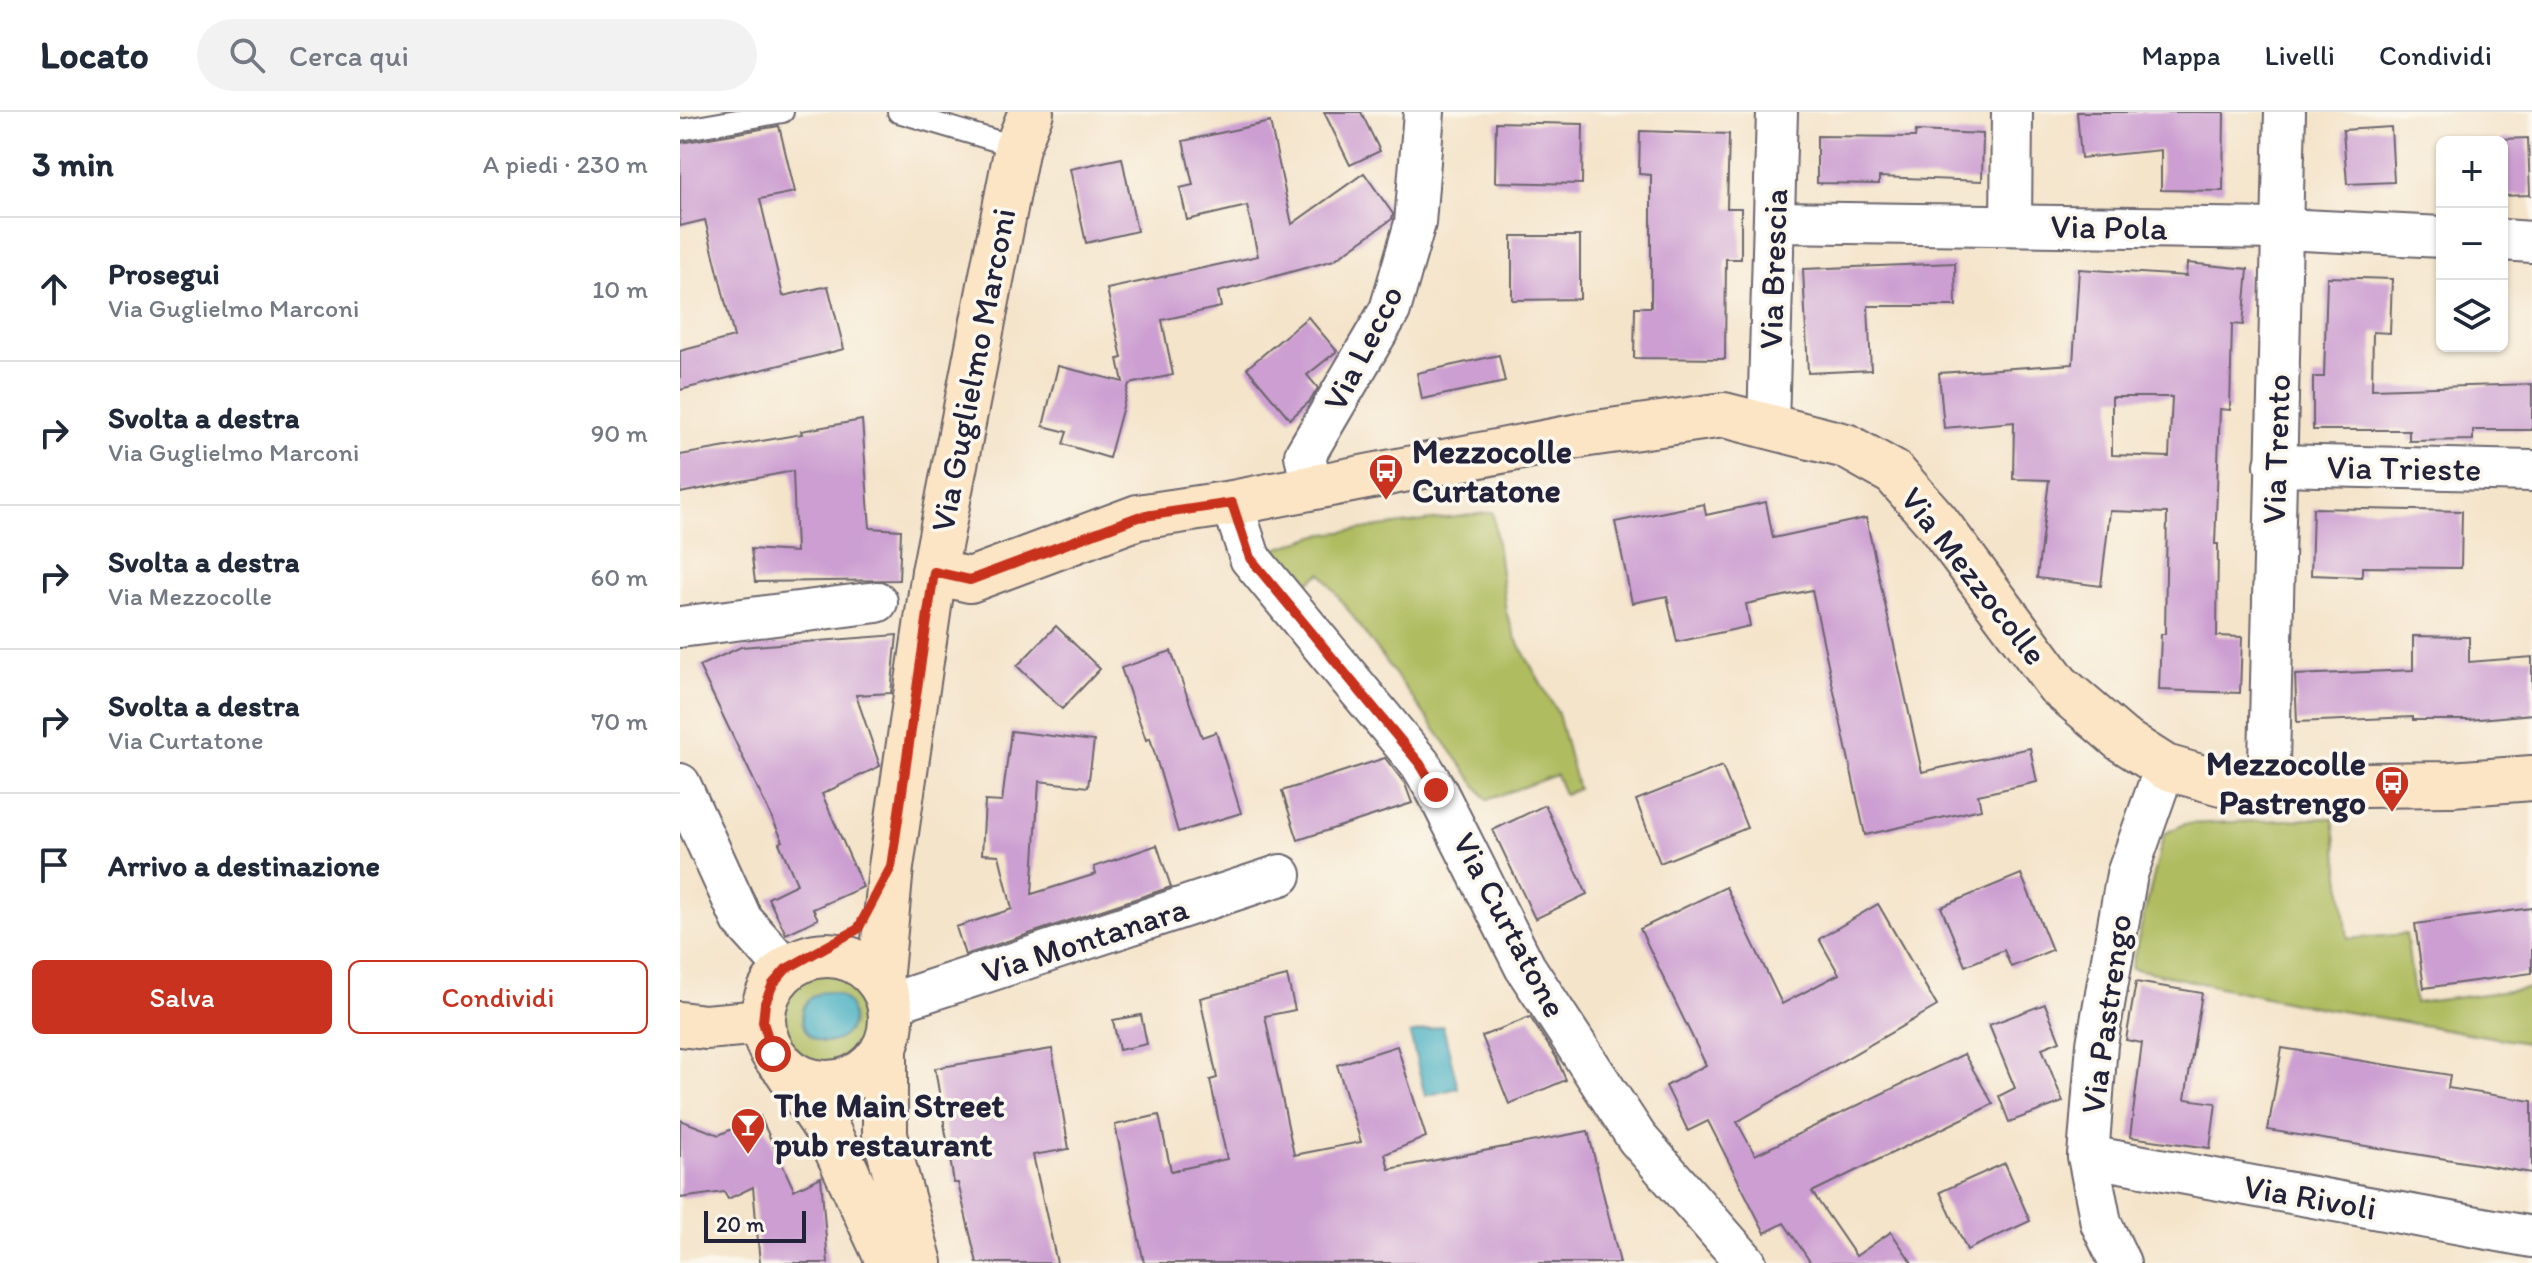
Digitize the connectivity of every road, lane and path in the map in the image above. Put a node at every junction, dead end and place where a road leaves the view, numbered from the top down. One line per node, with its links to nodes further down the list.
1 (783, 112): 7 (lane)
2 (898, 112): 8 (lane)
3 (1424, 112): 18 (street, Via Lecco)
4 (1777, 112): 9 (street, Via Brescia)
5 (2012, 112): 10 (street)
6 (2285, 112): 11 (street, Via Trento)
7 (680, 130)
8 (1024, 130): 20 (street, Via Guglielmo Marconi)
9 (1775, 222): 10 (street, Via Pola); 15 (street, Via Brescia)
10 (2011, 225): 11 (street, Via Pola)
11 (2283, 229): 12 (street, Via Pola); 16 (street, Via Trento)
12 (2436, 237)
13 (2508, 240): 14 (street)
14 (2532, 242)
15 (1768, 425): 18 (street, Via Mezzocolle); 23 (street, Via Mezzocolle)
16 (2275, 465): 17 (street, Via Trieste); 26 (street, Via Trento)
17 (2532, 471)
18 (1311, 485): 19 (street, Via Mezzocolle)
19 (1232, 503): 20 (street, Via Mezzocolle); 39 (street, Via Curtatone)
20 (934, 572): 27 (street, Via Guglielmo Marconi)
21 (877, 602): 22 (street)
22 (680, 627)
23 (2165, 767): 26 (street, Via Mezzocolle); 35 (street, Via Pastrengo)
24 (2532, 778): 26 (street, Via Mezzocolle)
25 (680, 784): 29 (street)
26 (2266, 786)
27 (891, 867): 29 (street, Via Guglielmo Marconi); 30 (street, Via Guglielmo Marconi)
28 (1281, 875): 30 (street, Via Montanara)
29 (797, 963): 30 (street); 31 (street, Via Guglielmo Marconi)
30 (884, 994): 33 (street, Via Guglielmo Marconi)
31 (763, 1022): 32 (street); 34 (street)
32 (680, 1024)
33 (885, 1047): 34 (street); 38 (street, Via Guglielmo Marconi)
34 (784, 1066): 37 (street)
35 (2088, 1156): 36 (street, Via Rivoli); 40 (street, Via Pastrengo)
36 (2532, 1237)
37 (889, 1263)
38 (920, 1263)
39 (1746, 1263)
40 (2120, 1263)

